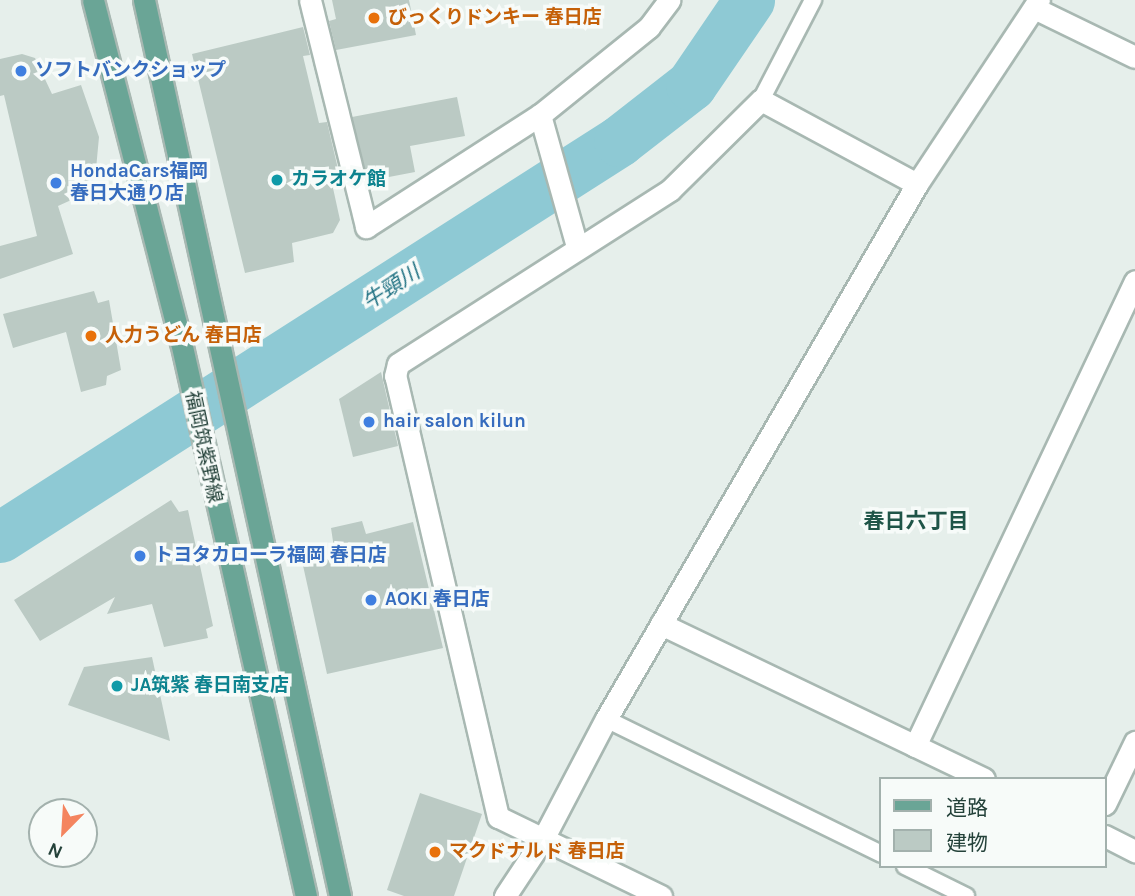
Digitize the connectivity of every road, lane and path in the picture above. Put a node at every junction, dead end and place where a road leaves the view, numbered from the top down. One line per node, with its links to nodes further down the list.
1 (93, 0): 24 (main road, 福岡筑紫野線)
2 (144, 0): 25 (main road, 福岡筑紫野線)
3 (310, 0): 9 (street)
4 (669, 0): 9 (street)
5 (813, 0): 8 (lane)
6 (1036, 4): 7 (street); 10 (street)
7 (1135, 57)
8 (761, 100): 10 (street); 11 (street)
9 (542, 122): 11 (street)
10 (917, 184): 13 (street)
11 (573, 238): 19 (street)
12 (1135, 281): 16 (street)
13 (661, 624): 14 (street); 16 (street)
14 (606, 719): 19 (street); 22 (lane)
15 (1135, 742): 18 (street)
16 (915, 746): 17 (street)
17 (980, 777)
18 (1107, 800)
19 (544, 837): 26 (street); 27 (street)
20 (1107, 837): 21 (street)
21 (1135, 851)
22 (880, 855)
23 (909, 868): 28 (lane)
24 (306, 896)
25 (340, 896)
26 (505, 896)
27 (661, 896)
28 (966, 896)

